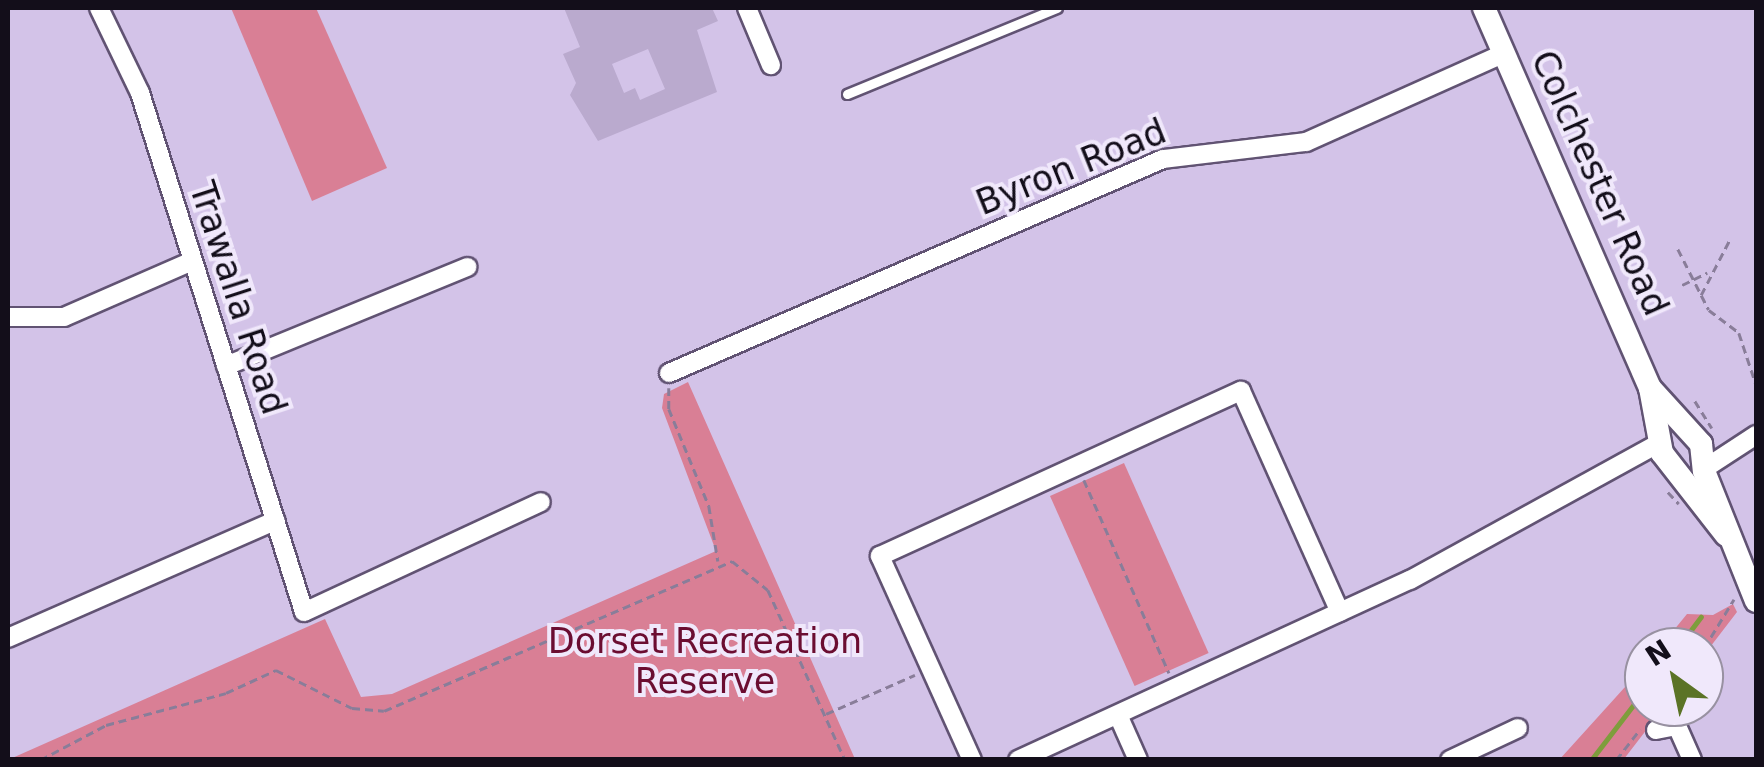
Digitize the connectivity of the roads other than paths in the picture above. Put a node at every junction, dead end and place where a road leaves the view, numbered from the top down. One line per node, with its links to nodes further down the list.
1 (98, 8): 9 (street, Trawalla Road)
2 (747, 8): 7 (street)
3 (1057, 8): 5 (lane)
4 (1484, 8): 6 (main road, Colchester Road)
5 (1045, 10): 8 (lane)
6 (1505, 53): 13 (street, Byron Road); 15 (main road, Colchester Road)
7 (770, 65)
8 (847, 94)
9 (192, 261): 11 (street); 12 (street, Trawalla Road)
10 (468, 266): 12 (street)
11 (8, 317)
12 (226, 366): 17 (street, Trawalla Road)
13 (669, 373)
14 (1750, 438): 15 (street)
15 (1687, 452): 18 (main road, Colchester Road); 19 (street)
16 (542, 502): 17 (street, Trawalla Road)
17 (275, 520): 20 (street)
18 (1754, 596)
19 (1340, 612): 21 (street); 24 (street)
20 (8, 638)
21 (1118, 715): 25 (street); 26 (street)
22 (1681, 727): 28 (street)
23 (1518, 728): 27 (street)
24 (972, 760)
25 (1018, 760)
26 (1138, 760)
27 (1450, 760)
28 (1692, 760)

